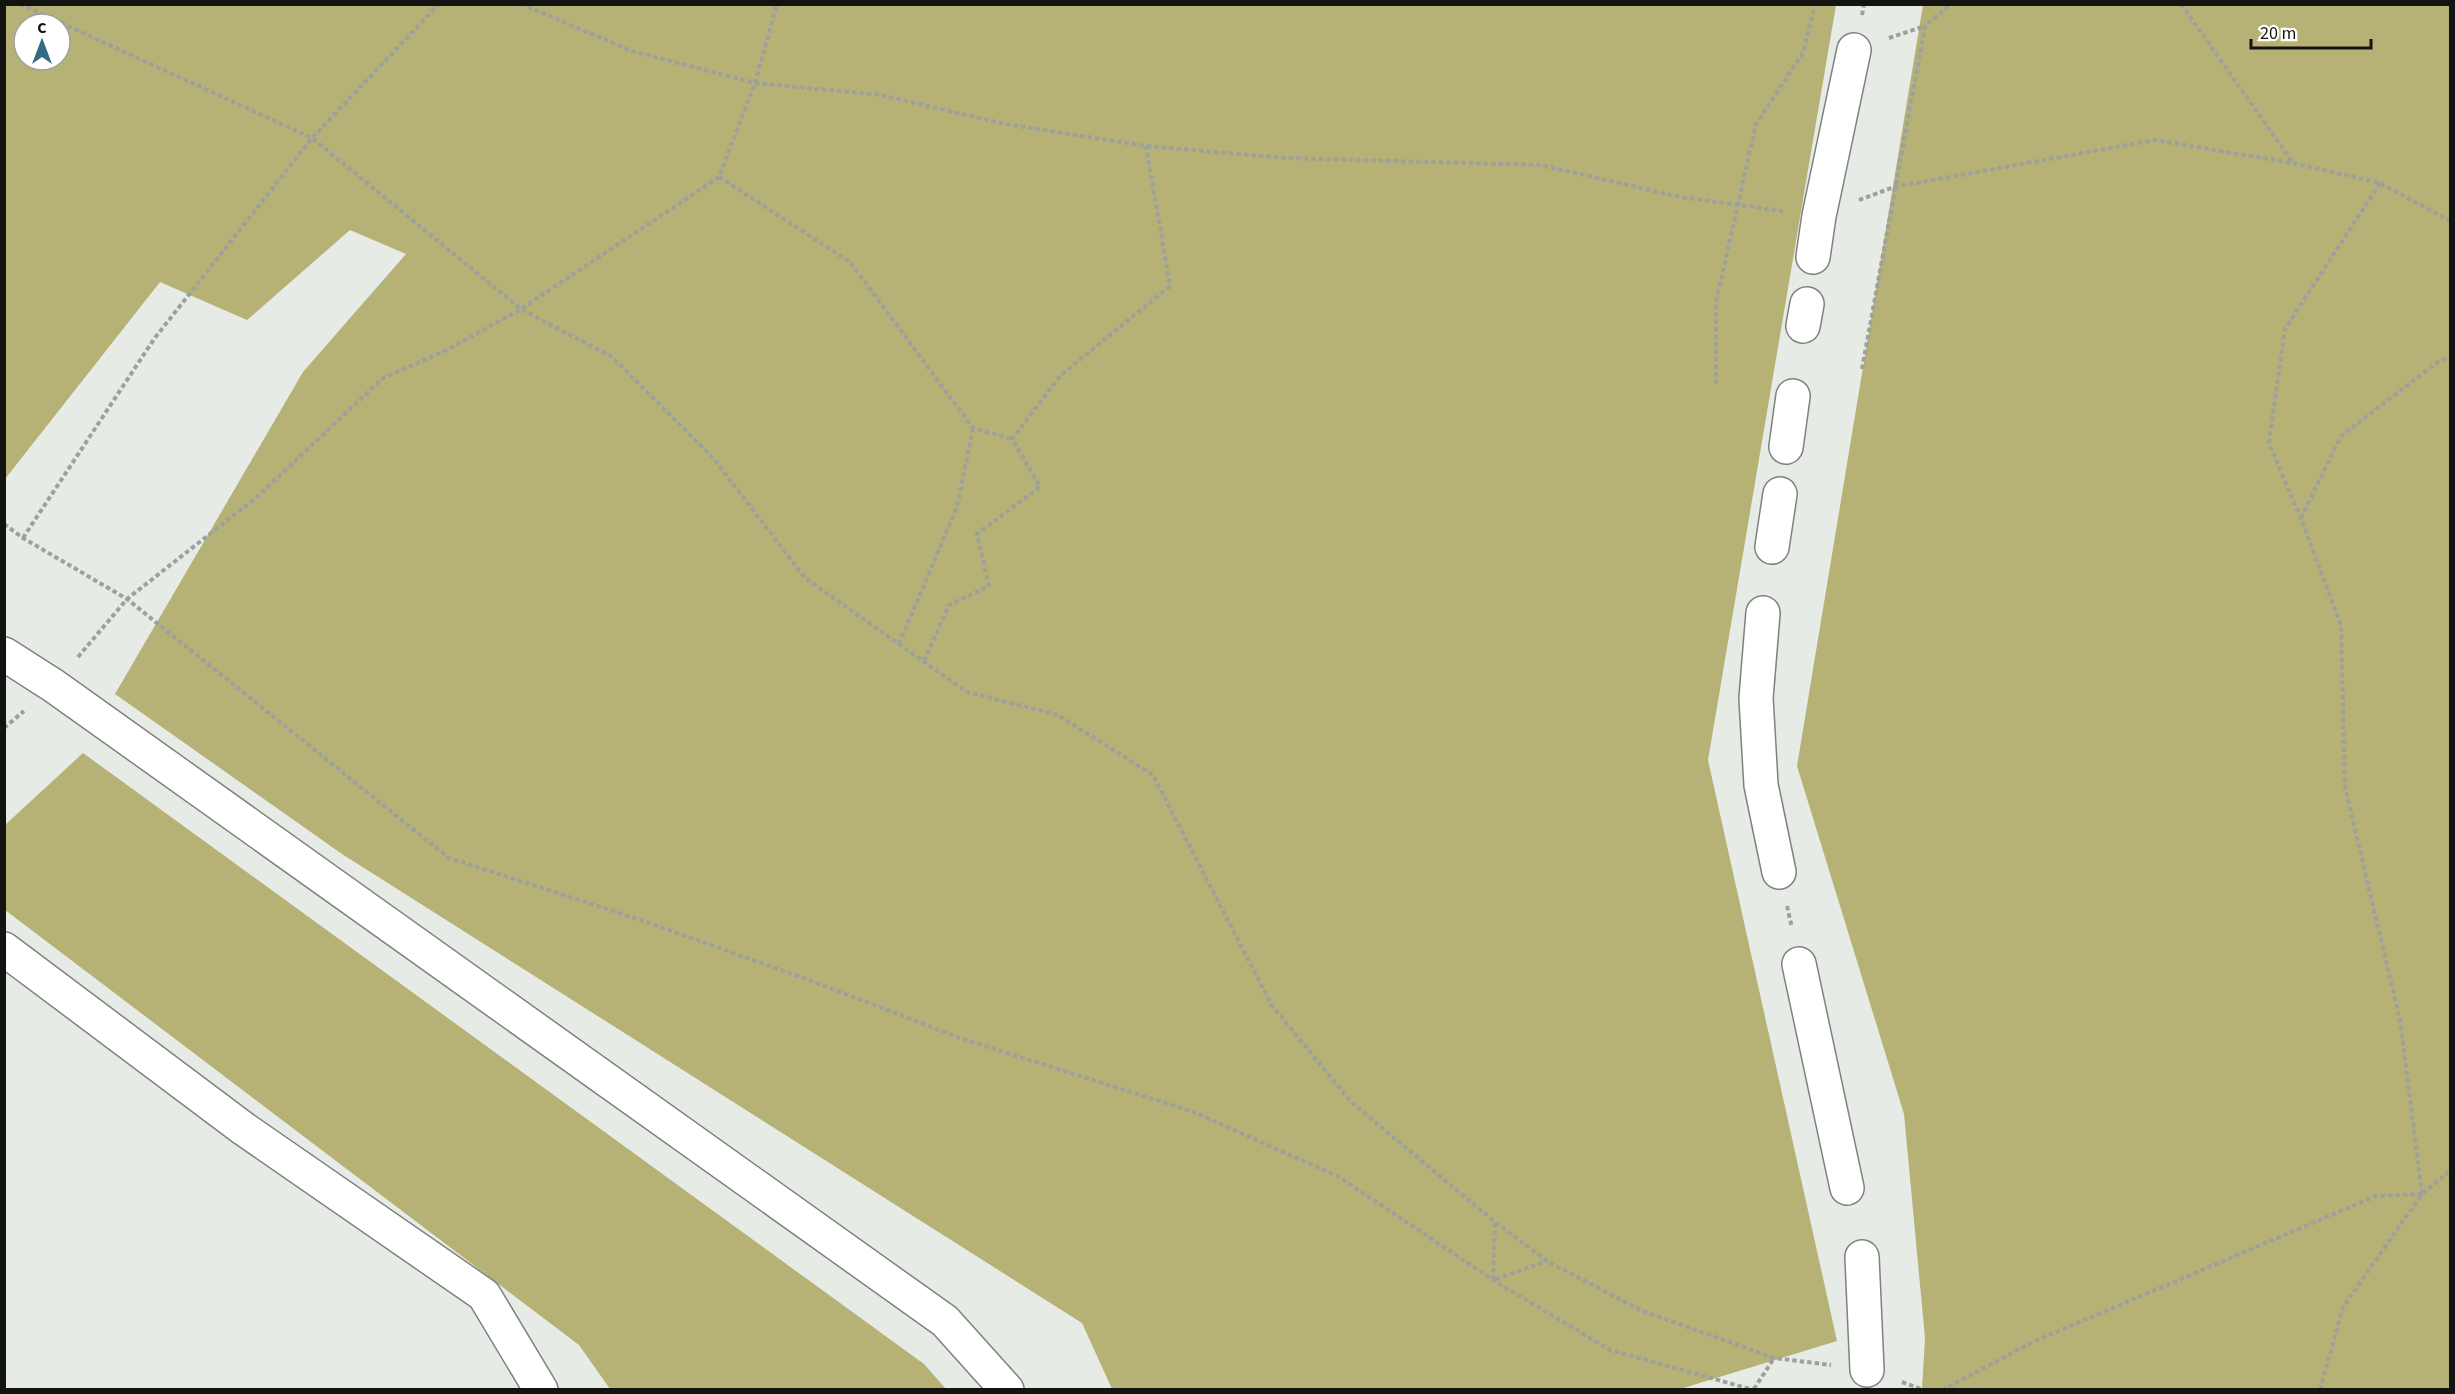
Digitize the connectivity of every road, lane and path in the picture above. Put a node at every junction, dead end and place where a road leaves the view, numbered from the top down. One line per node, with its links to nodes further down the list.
1 (20, 4): 10 (path)
2 (439, 4): 10 (path)
3 (521, 4): 9 (path)
4 (777, 4): 9 (path)
5 (1815, 4): 16 (path)
6 (1951, 4): 15 (path)
7 (2181, 4): 12 (path)
8 (1854, 50): 17 (street)
9 (755, 83): 11 (path); 13 (path)
10 (312, 138): 20 (path); 31 (path)
11 (1146, 146): 16 (path); 26 (path)
12 (2293, 163): 14 (path); 15 (path)
13 (719, 177): 20 (path); 25 (path)
14 (2380, 183): 18 (path); 29 (path)
15 (1894, 188): 17 (path); 22 (path)
16 (1739, 205): 17 (path); 23 (path)
17 (1819, 216): 19 (street)
18 (2451, 221)
19 (1813, 257)
20 (521, 309): 33 (path); 35 (path)
21 (2451, 356): 29 (path)
22 (1862, 369)
23 (1716, 384)
24 (1793, 396): 27 (street)
25 (973, 428): 26 (path); 35 (path)
26 (1012, 439): 37 (path)
27 (1786, 447)
28 (1780, 494): 32 (street)
29 (2301, 519): 44 (path)
30 (4, 524): 31 (path)
31 (22, 538): 33 (path)
32 (1772, 547)
33 (127, 598): 38 (path); 48 (path)
34 (1763, 613): 39 (street)
35 (899, 644): 37 (path)
36 (4, 654): 38 (street)
37 (924, 661): 45 (path)
38 (54, 686): 52 (street)
39 (1779, 872): 41 (path)
40 (4, 949): 51 (street)
41 (1799, 964): 43 (street)
42 (2451, 1171): 44 (path)
43 (1847, 1188)
44 (2422, 1194): 55 (path); 56 (path)
45 (1495, 1222): 47 (path); 48 (path)
46 (1862, 1257): 50 (street)
47 (1547, 1261): 48 (path); 49 (path)
48 (1493, 1280): 53 (path)
49 (1774, 1358): 50 (path); 53 (path)
50 (1868, 1370): 54 (path)
51 (541, 1389)
52 (1007, 1389)
53 (1754, 1389)
54 (1924, 1389)
55 (1942, 1389)
56 (2320, 1389)

